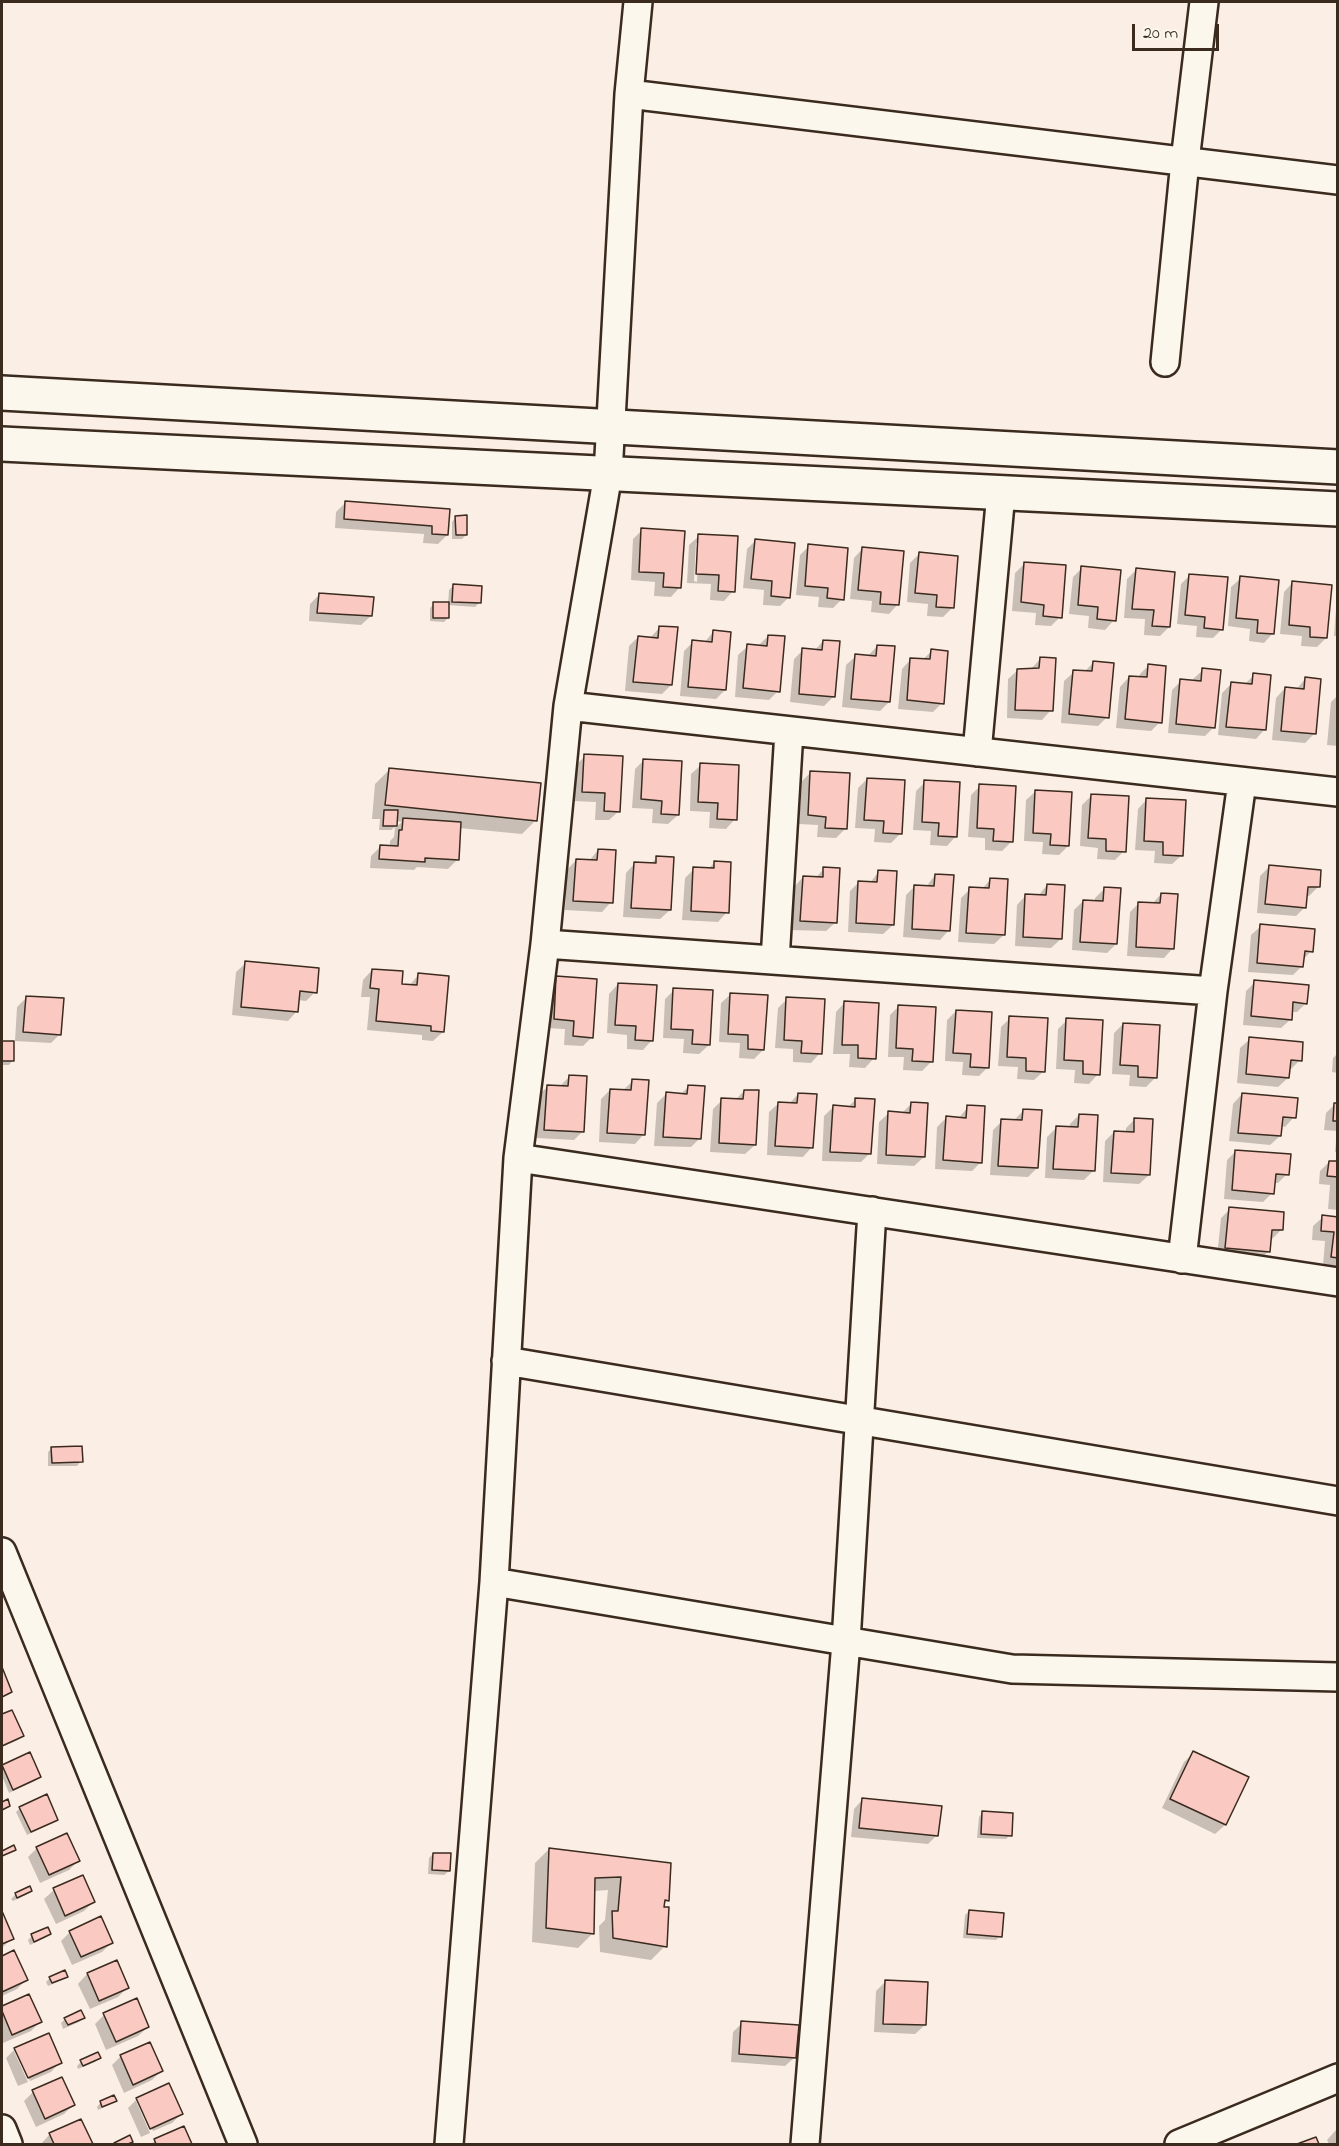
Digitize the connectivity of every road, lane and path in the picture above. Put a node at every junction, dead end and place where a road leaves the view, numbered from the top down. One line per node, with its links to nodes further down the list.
1 (638, 2): 3 (street)
2 (1204, 2): 4 (street)
3 (629, 94): 4 (street); 8 (street)
4 (1185, 161): 5 (street); 6 (street)
5 (1338, 180)
6 (1165, 362)
7 (2, 393): 8 (street)
8 (610, 427): 10 (street); 11 (street)
9 (2, 444): 11 (street)
10 (1338, 467)
11 (608, 474): 12 (street); 14 (street)
12 (1001, 493): 13 (street); 16 (street)
13 (1338, 509)
14 (568, 706): 15 (street); 19 (street)
15 (789, 731): 16 (street); 20 (street)
16 (977, 752): 17 (street)
17 (1242, 782): 18 (street); 21 (street)
18 (1338, 792)
19 (545, 944): 20 (street); 22 (street)
20 (775, 960): 21 (street)
21 (1212, 991): 24 (street)
22 (518, 1158): 23 (street); 26 (street)
23 (872, 1211): 24 (street); 27 (street)
24 (1182, 1259): 25 (street)
25 (1338, 1282)
26 (506, 1361): 27 (street); 30 (street)
27 (859, 1420): 28 (street); 31 (street)
28 (1338, 1501)
29 (2, 1552): 36 (street)
30 (494, 1582): 31 (street); 37 (street)
31 (846, 1642): 32 (street); 38 (street)
32 (1338, 1677)
33 (1338, 2078): 39 (street)
34 (2, 2128): 35 (street)
35 (8, 2145)
36 (243, 2145)
37 (449, 2145)
38 (805, 2145)
39 (1179, 2145)

